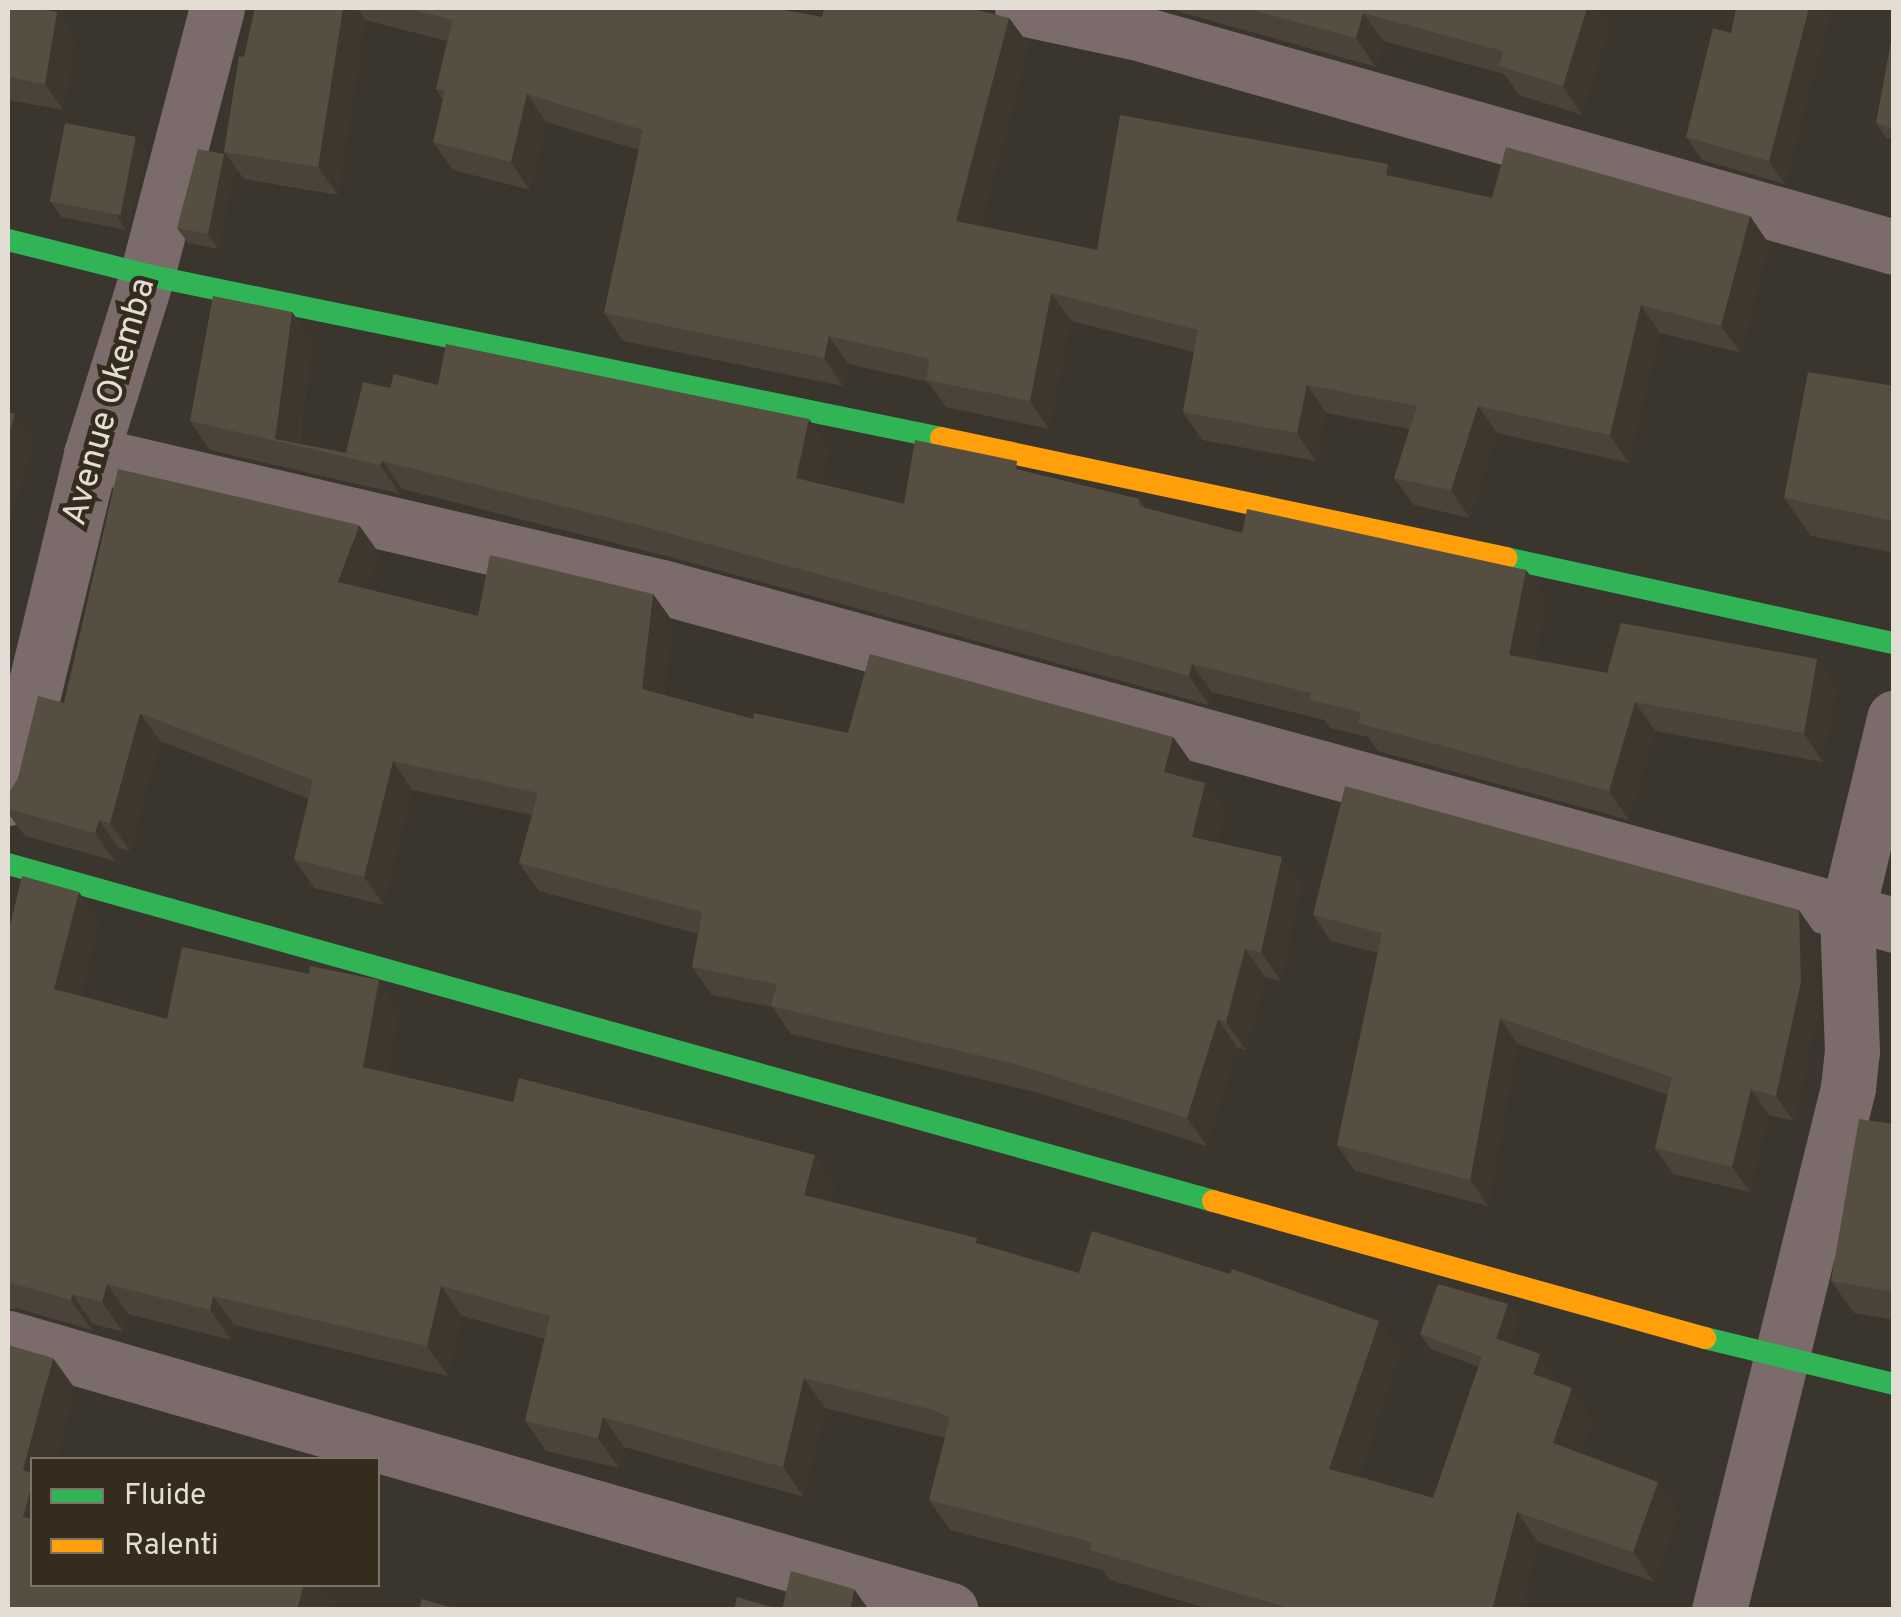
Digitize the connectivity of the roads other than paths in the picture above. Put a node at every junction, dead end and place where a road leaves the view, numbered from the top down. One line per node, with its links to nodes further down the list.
1 (217, 8): 5 (street, Avenue Okemba)
2 (1022, 8): 4 (street)
3 (8, 240): 5 (street)
4 (1894, 247)
5 (147, 274): 6 (street, Avenue Okemba); 7 (street)
6 (91, 454): 9 (street, Avenue Okemba); 11 (street)
7 (1894, 643)
8 (1894, 718): 11 (street)
9 (8, 798)
10 (8, 864): 13 (street)
11 (1870, 919): 13 (street)
12 (8, 1338): 15 (street)
13 (1782, 1360): 14 (street); 16 (street)
14 (1894, 1384)
15 (951, 1610)
16 (1719, 1610)

